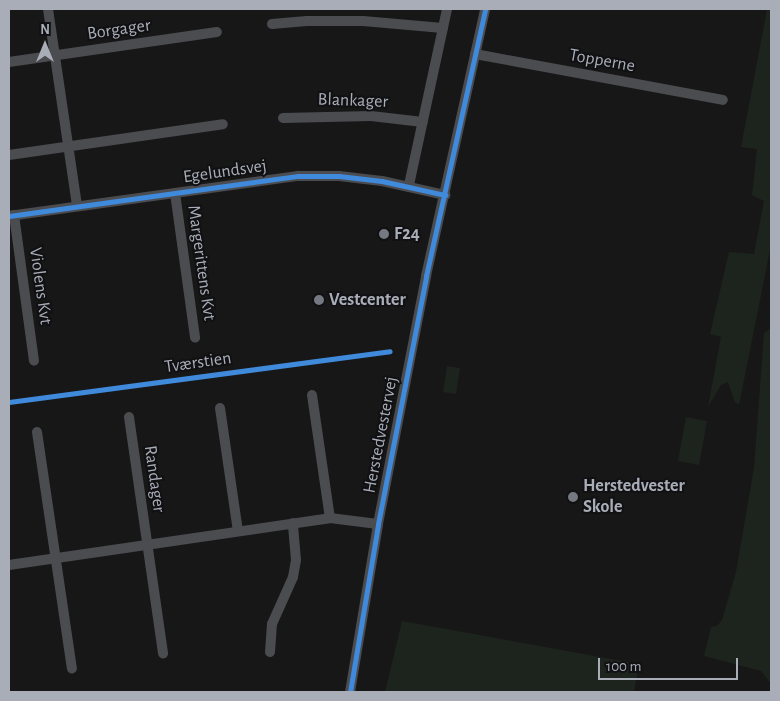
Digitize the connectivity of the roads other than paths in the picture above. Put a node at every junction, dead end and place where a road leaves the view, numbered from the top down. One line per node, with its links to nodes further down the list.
1 (48, 9): 8 (street)
2 (447, 9): 5 (street)
3 (486, 9): 7 (street, Herstedvestervej)
4 (272, 24): 5 (street)
5 (443, 28): 12 (street)
6 (217, 32): 8 (street, Borgager)
7 (475, 54): 10 (street, Topperne); 18 (street, Herstedvestervej)
8 (55, 56): 9 (street, Borgager); 14 (street)
9 (9, 62)
10 (723, 100)
11 (283, 118): 12 (street, Blankager)
12 (423, 122): 16 (street)
13 (223, 124): 14 (street)
14 (68, 146): 15 (street); 19 (street)
15 (9, 155)
16 (409, 185): 17 (street, Egelundsvej); 18 (street, Egelundsvej)
17 (175, 193): 19 (street, Egelundsvej); 21 (street, Margerittens Kvt)
18 (445, 196): 29 (street, Herstedvestervej)
19 (77, 206): 20 (street, Egelundsvej)
20 (11, 216): 22 (street, Violens Kvt)
21 (195, 338)
22 (34, 361)
23 (312, 395): 27 (street)
24 (220, 408): 30 (street)
25 (129, 417): 31 (street, Randager)
26 (38, 432): 32 (street)
27 (330, 518): 28 (street); 29 (street)
28 (293, 523): 30 (street); 34 (street)
29 (378, 524): 37 (street, Herstedvestervej)
30 (238, 532): 31 (street)
31 (147, 544): 32 (street); 35 (street, Randager)
32 (56, 558): 33 (street); 36 (street)
33 (9, 565)
34 (270, 652)
35 (163, 654)
36 (72, 668)
37 (350, 692)

